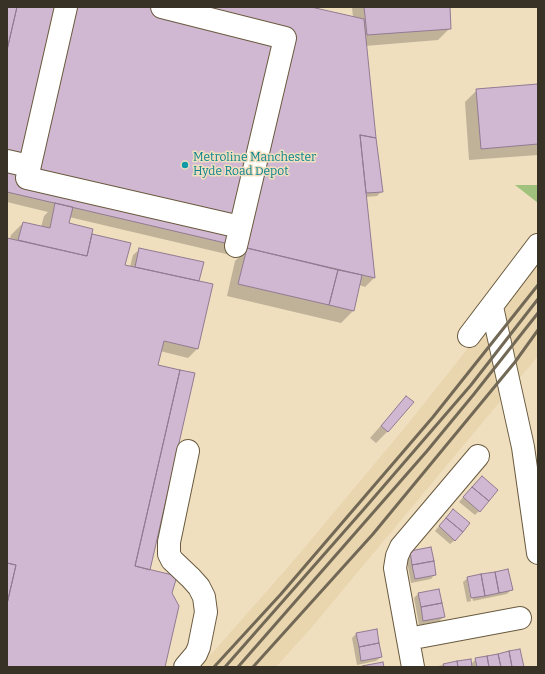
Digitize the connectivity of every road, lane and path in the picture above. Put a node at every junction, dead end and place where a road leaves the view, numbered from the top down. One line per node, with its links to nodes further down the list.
1 (66, 7): 4 (street)
2 (162, 7): 4 (street)
3 (7, 161): 4 (street)
4 (21, 172)
5 (538, 245): 6 (street)
6 (492, 307): 7 (street); 8 (street)
7 (469, 336)
8 (530, 447): 11 (street)
9 (188, 451): 14 (street)
10 (478, 456): 13 (street)
11 (538, 553)
12 (520, 618): 13 (street)
13 (408, 639): 15 (street)
14 (185, 667)
15 (413, 667)

